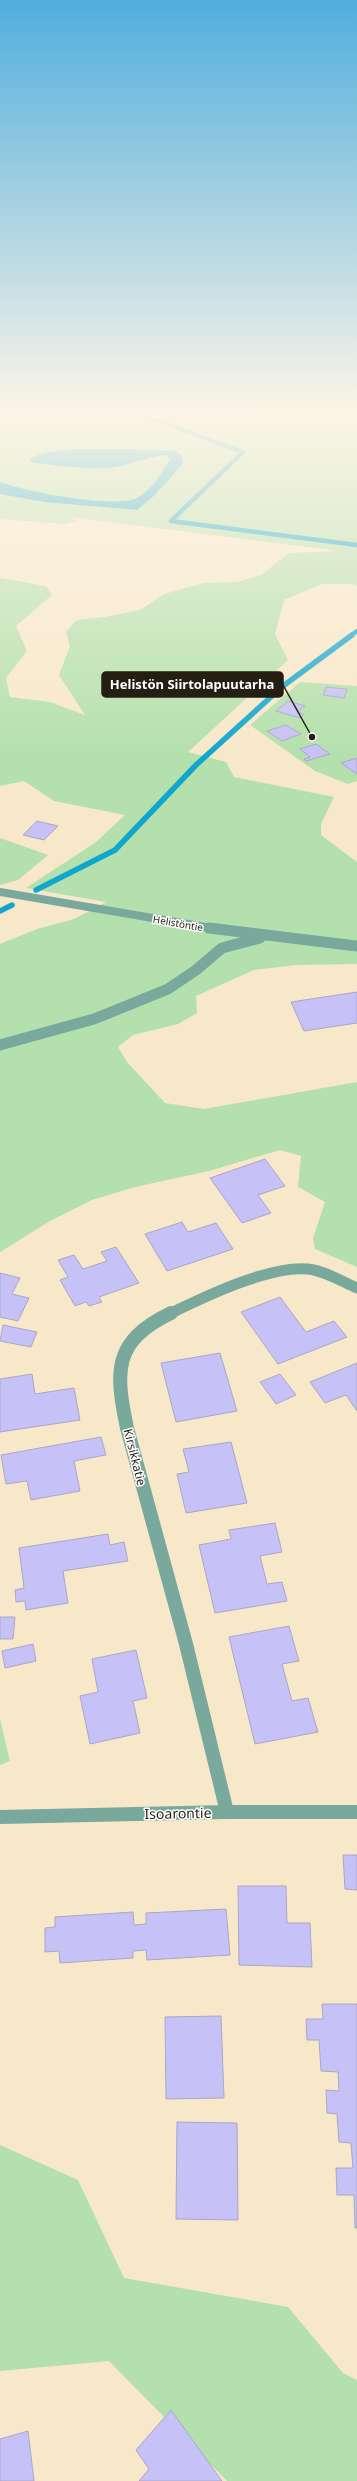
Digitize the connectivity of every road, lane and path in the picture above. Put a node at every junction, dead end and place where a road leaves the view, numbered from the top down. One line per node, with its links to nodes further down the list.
1 (0, 892): 2 (street, Helistöntie)
2 (265, 936): 3 (street, Helistöntie); 4 (street)
3 (357, 946)
4 (0, 1045)
5 (357, 1288): 6 (street, Kirsikkatie)
6 (227, 1812): 7 (street, Isoarontie); 8 (street, Isoarontie)
7 (357, 1812)
8 (0, 1817)

